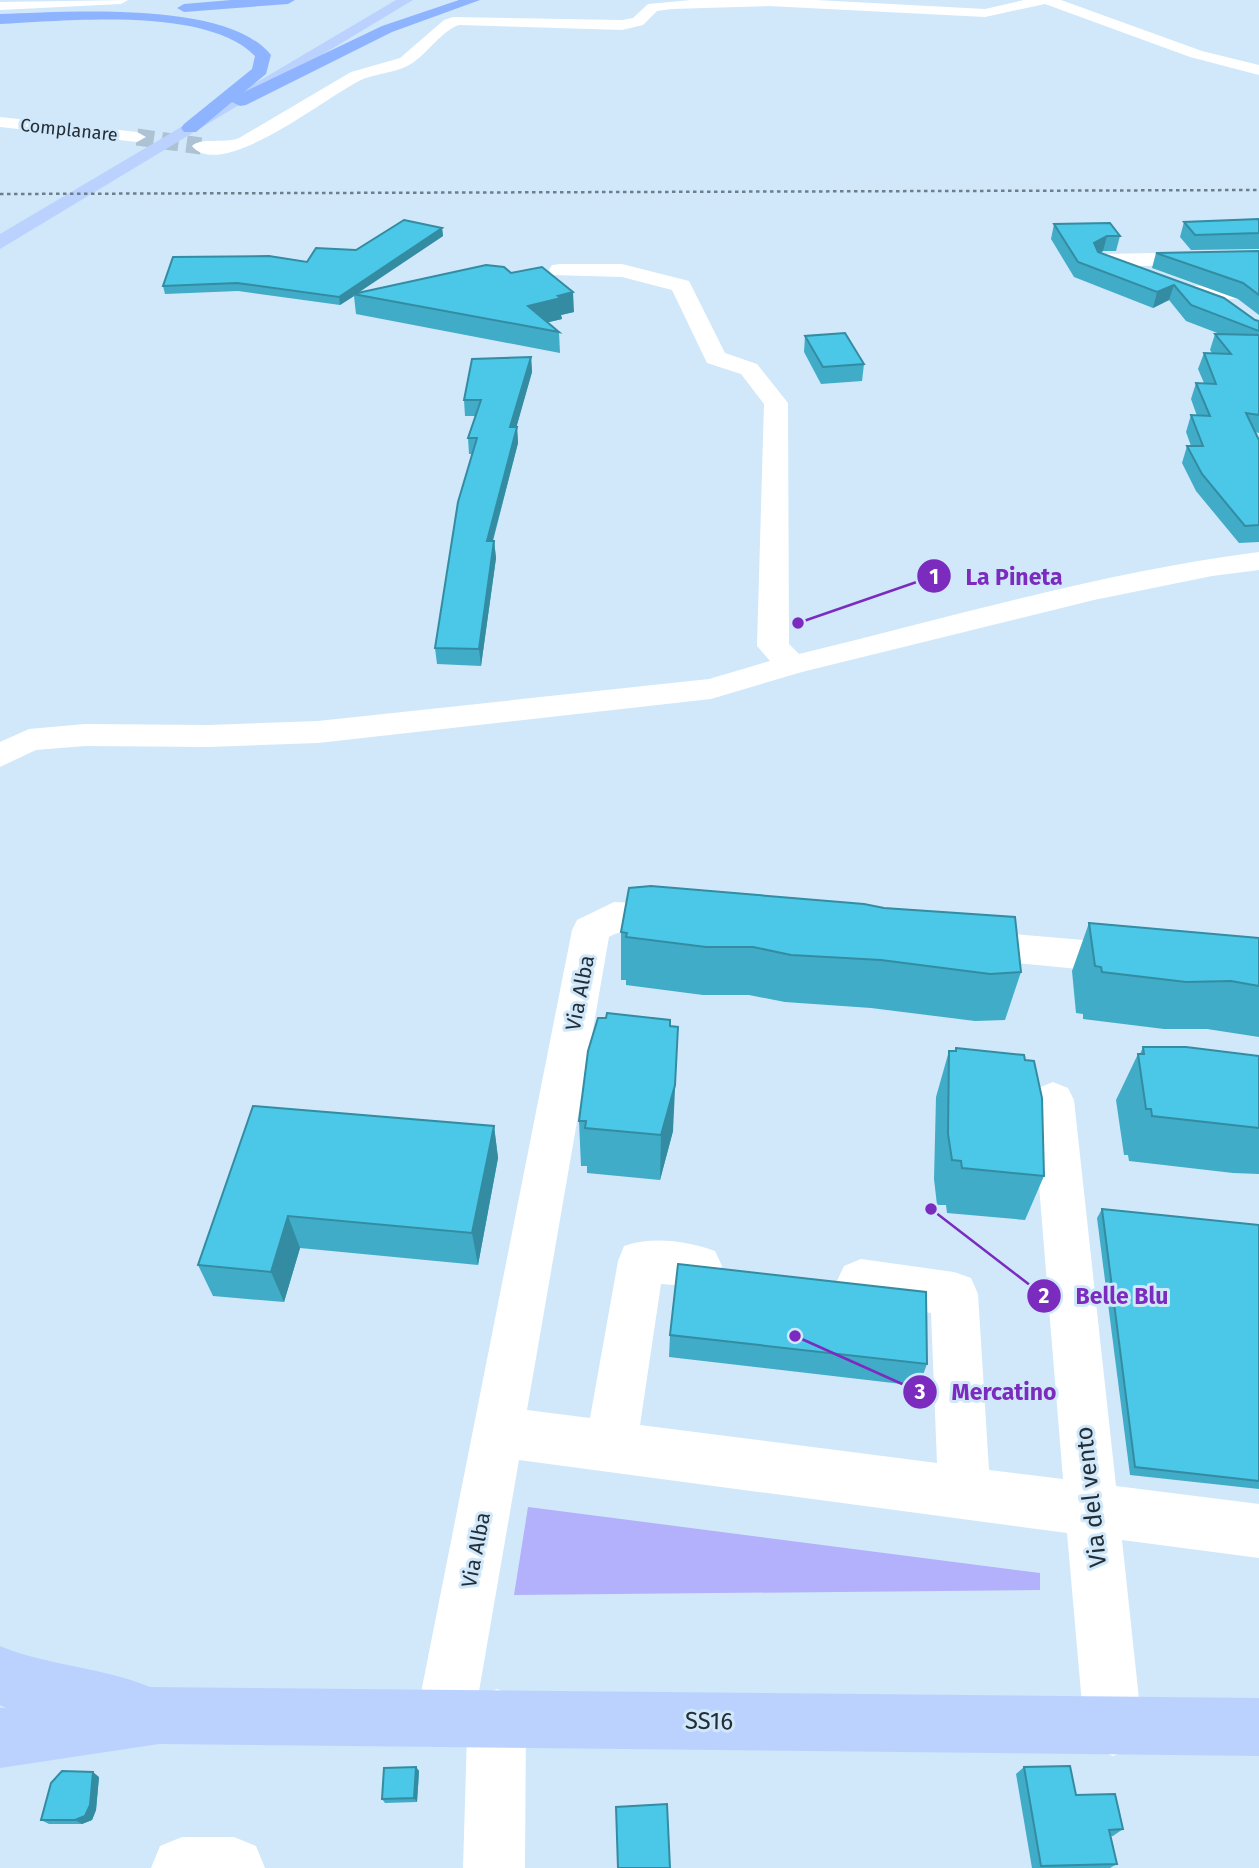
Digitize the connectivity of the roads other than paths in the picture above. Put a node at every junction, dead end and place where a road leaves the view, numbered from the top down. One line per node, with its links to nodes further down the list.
1 (121, 0): 8 (street)
2 (225, 0): 9 (highway)
3 (288, 0): 9 (highway)
4 (473, 0): 11 (highway)
5 (1045, 0): 10 (street); 15 (street)
6 (405, 1): 11 (main road)
7 (145, 2): 9 (highway)
8 (0, 6)
9 (0, 15): 13 (highway)
10 (1259, 70)
11 (225, 108): 13 (main road)
12 (0, 122): 14 (street, Complanare)
13 (190, 128): 16 (main road)
14 (137, 138)
15 (201, 146)
16 (0, 243)
17 (1259, 257): 20 (street)
18 (560, 270): 23 (street)
19 (1259, 291): 20 (street)
20 (1190, 293): 21 (street)
21 (1239, 313)
22 (1259, 561): 23 (street)
23 (792, 664): 24 (street)
24 (0, 756)
25 (705, 922): 31 (street, Via Alba)
26 (927, 941): 27 (street)
27 (1162, 961)
28 (1053, 1100): 34 (street, Via del vento)
29 (698, 1266): 32 (street)
30 (861, 1281): 33 (street)
31 (498, 1433): 32 (street); 38 (street, Via Alba)
32 (611, 1447): 33 (street)
33 (964, 1492): 34 (street)
34 (1092, 1509): 35 (street); 40 (street, Via del vento)
35 (1259, 1531)
36 (0, 1675): 37 (main road)
37 (159, 1715): 38 (main road, SS16); 41 (main road)
38 (471, 1718): 40 (main road, SS16); 44 (street, Via Alba)
39 (1252, 1719): 40 (main road, SS16)
40 (1114, 1727)
41 (0, 1738)
42 (182, 1868): 43 (street)
43 (234, 1868)
44 (494, 1868)

